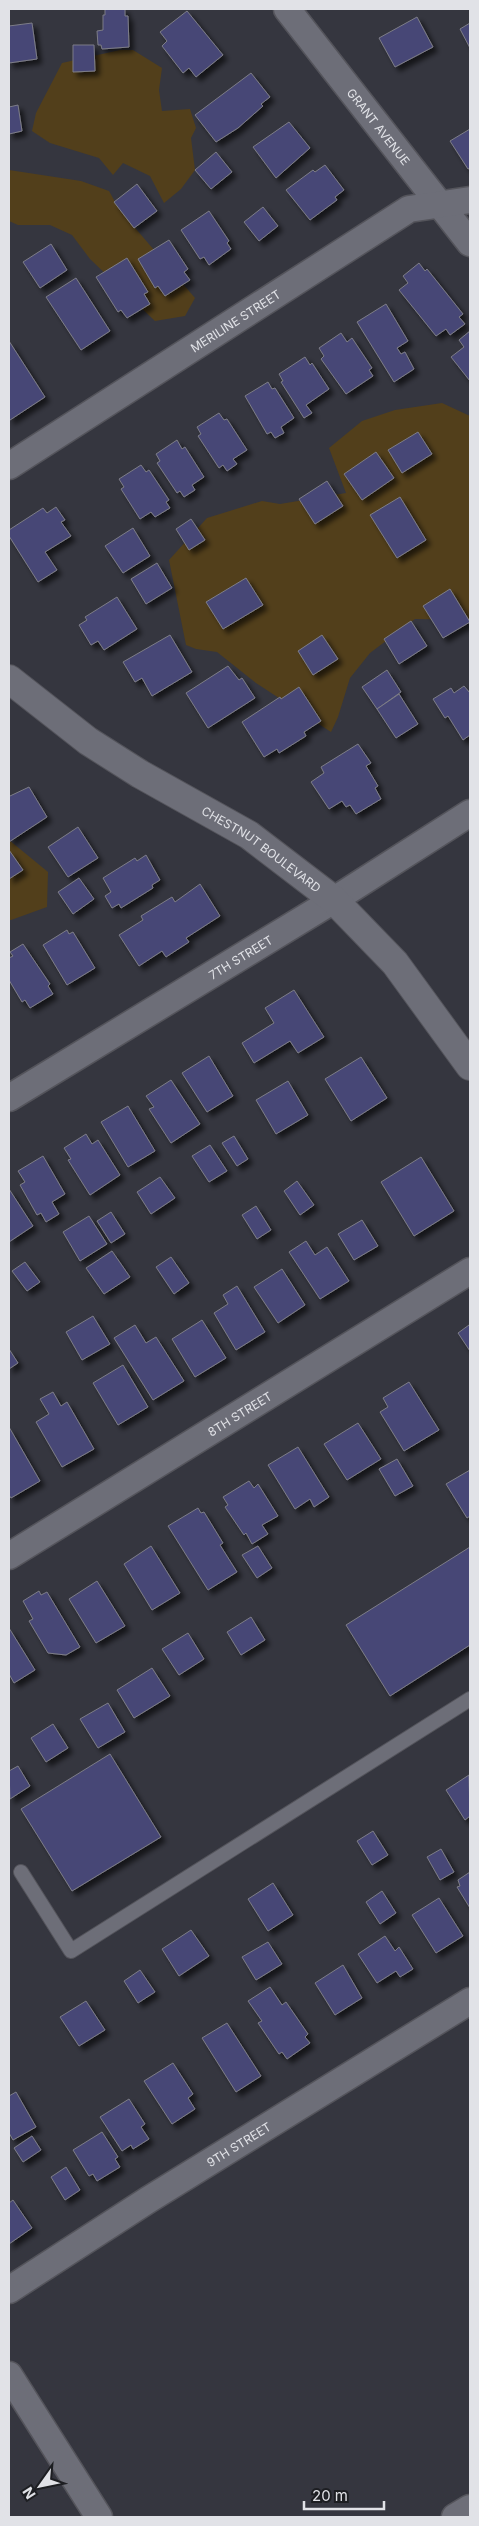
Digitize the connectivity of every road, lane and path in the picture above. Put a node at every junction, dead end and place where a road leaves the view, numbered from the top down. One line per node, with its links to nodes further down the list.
1 (287, 9): 3 (street, GRANT AVENUE)
2 (470, 200): 3 (street, MERILINE STREET)
3 (439, 204): 4 (street, GRANT AVENUE); 5 (street, MERILINE STREET)
4 (470, 243)
5 (9, 466)
6 (9, 679): 8 (street, CHESTNUT BOULEVARD)
7 (470, 813): 8 (street, 7TH STREET)
8 (334, 900): 9 (street, CHESTNUT BOULEVARD); 10 (street, 7TH STREET)
9 (470, 1066)
10 (9, 1098)
11 (470, 1271): 12 (street, 8TH STREET)
12 (9, 1556)
13 (470, 1699): 14 (lane)
14 (21, 1872)
15 (470, 2001): 16 (street, 9TH STREET)
16 (9, 2290)
17 (9, 2375): 19 (street)
18 (470, 2508): 20 (street)
19 (99, 2517)
20 (455, 2517)

